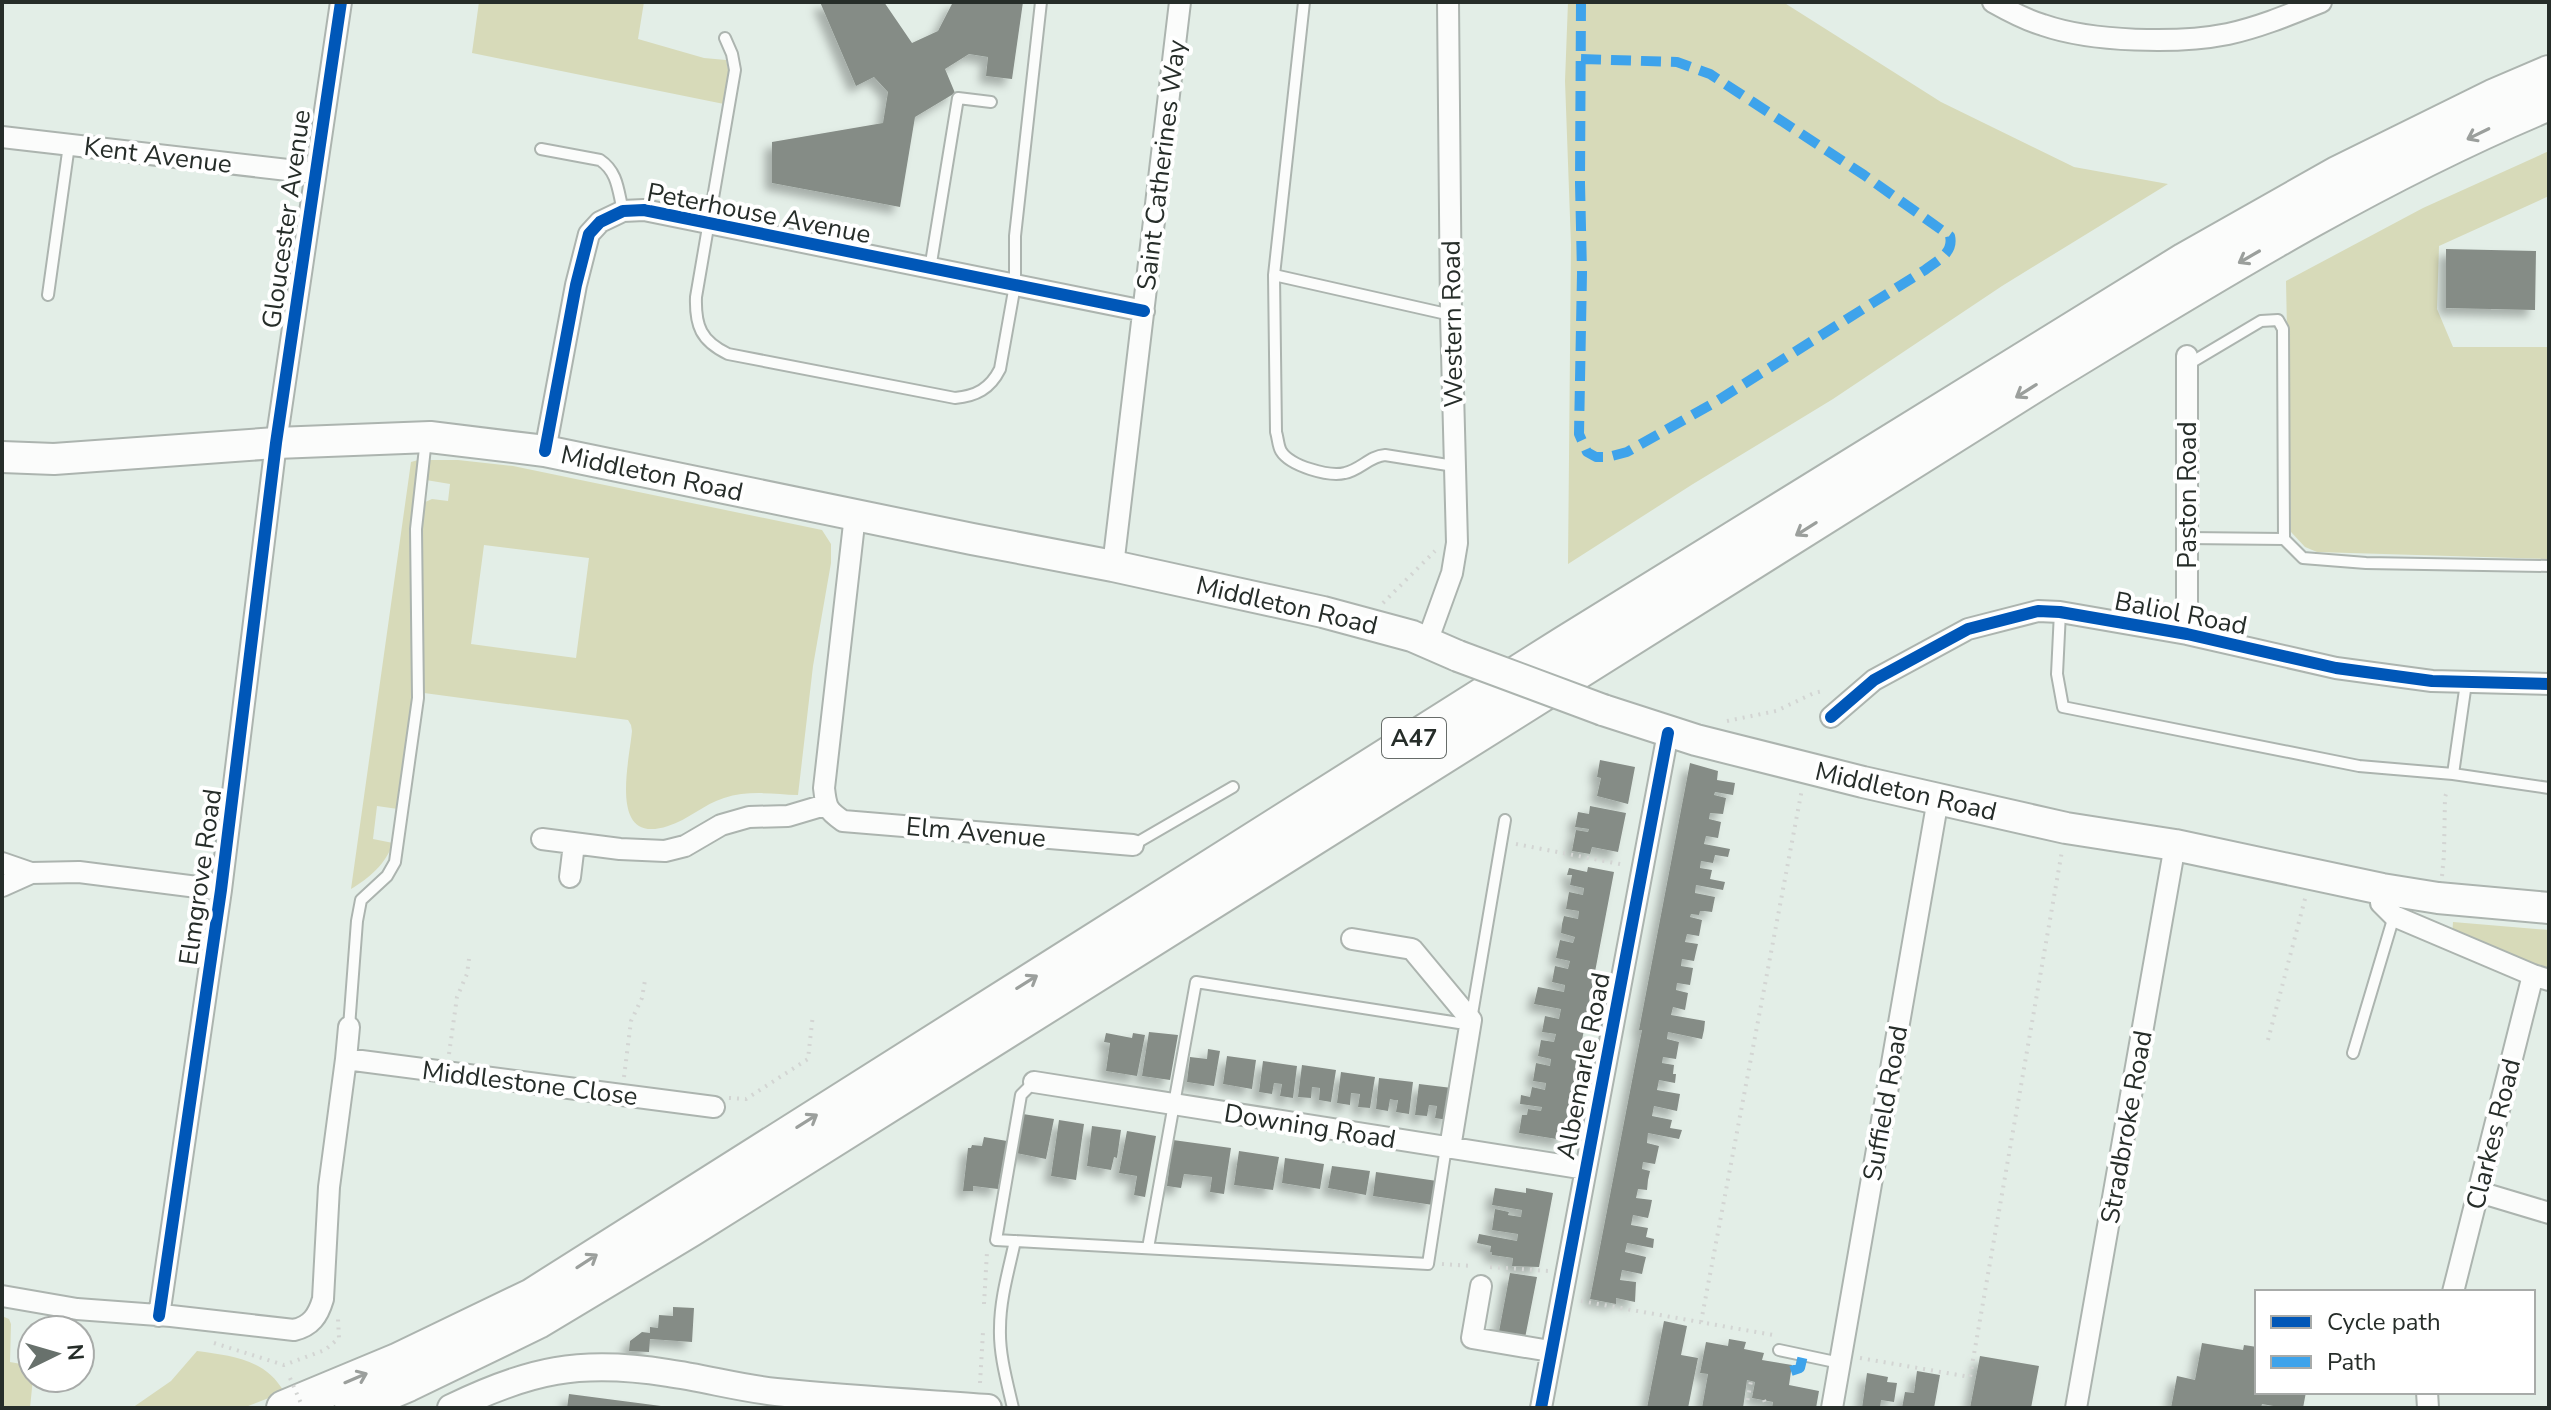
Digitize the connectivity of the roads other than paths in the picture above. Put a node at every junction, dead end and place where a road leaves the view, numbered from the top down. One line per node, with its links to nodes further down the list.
1 (341, 2): 15 (street, Gloucester Avenue)
2 (1041, 2): 20 (lane)
3 (1180, 2): 22 (street, Saint Catherines Way)
4 (1304, 2): 19 (lane)
5 (1448, 2): 23 (street, Western Road)
6 (2321, 2): 7 (street)
7 (2003, 5)
8 (725, 38): 17 (lane)
9 (2549, 73): 81 (highway, A47, one-way to 9)
10 (991, 102): 18 (lane)
11 (2549, 103): 83 (highway, A47, one-way to 83)
12 (2, 137): 13 (street, Kent Avenue)
13 (69, 145): 15 (street, Kent Avenue); 21 (lane)
14 (541, 149): 16 (lane, Peterhouse Avenue)
15 (314, 173): 26 (street, Gloucester Avenue)
16 (623, 211): 17 (street, Peterhouse Avenue); 27 (street, Peterhouse Avenue)
17 (707, 224): 18 (street, Peterhouse Avenue); 20 (lane)
18 (930, 269): 20 (street, Peterhouse Avenue)
19 (1274, 275): 23 (lane); 29 (lane)
20 (1015, 285): 22 (street, Peterhouse Avenue)
21 (48, 295)
22 (1144, 311): 33 (street, Saint Catherines Way)
23 (1451, 315): 29 (street, Western Road)
24 (2187, 360): 31 (street, Paston Road); 32 (lane)
25 (426, 437): 26 (main road, Middleton Road); 27 (main road, Middleton Road); 62 (lane)
26 (276, 443): 28 (main road, Middleton Road); 56 (street, Elmgrove Road)
27 (545, 451): 30 (main road, Middleton Road)
28 (2, 457)
29 (1454, 466): 37 (street, Western Road)
30 (855, 515): 33 (main road, Middleton Road); 46 (street)
31 (2187, 538): 32 (lane); 36 (street, Paston Road)
32 (2284, 539): 34 (lane)
33 (1113, 566): 37 (main road, Middleton Road)
34 (2549, 566)
35 (2060, 612): 36 (street, Baliol Road); 40 (street, Baliol Road); 42 (lane)
36 (2187, 634): 38 (street, Baliol Road)
37 (1427, 642): 41 (main road, Middleton Road, bridge)
38 (2466, 683): 39 (street, Baliol Road); 42 (lane)
39 (2549, 684)
40 (1831, 717)
41 (1668, 733): 45 (main road, Middleton Road); 69 (street, Albemarle Road)
42 (2453, 774): 44 (lane)
43 (1233, 787): 50 (lane)
44 (2549, 788)
45 (1938, 799): 51 (main road, Middleton Road); 80 (street, Suffield Road)
46 (825, 805): 49 (street); 50 (street, Elm Avenue)
47 (1505, 820): 61 (lane)
48 (542, 839): 49 (street)
49 (574, 844): 54 (street)
50 (1133, 845)
51 (2175, 845): 57 (main road, Middleton Road); 90 (street, Stradbroke Road)
52 (2, 863): 53 (street)
53 (31, 873): 55 (street); 56 (street)
54 (570, 877)
55 (2, 886)
56 (221, 890): 77 (street, Elmgrove Road)
57 (2388, 903): 58 (main road, Middleton Road); 60 (street); 63 (lane)
58 (2549, 908)
59 (1352, 939): 61 (street)
60 (2541, 978): 70 (street, Clarkes Road)
61 (1471, 1020): 66 (lane); 68 (street)
62 (349, 1027): 64 (street)
63 (2353, 1053)
64 (346, 1059): 67 (street, Middlestone Close); 77 (street)
65 (1034, 1082): 66 (street, Downing Road); 72 (lane)
66 (1172, 1104): 68 (street, Downing Road); 73 (lane)
67 (714, 1107)
68 (1448, 1147): 69 (street, Downing Road); 73 (lane)
69 (1586, 1169): 79 (street, Albemarle Road)
70 (2479, 1192): 71 (street); 75 (street, Clarkes Road)
71 (2549, 1213)
72 (1015, 1241): 73 (lane); 87 (lane)
73 (1148, 1248)
74 (1481, 1286): 79 (street)
75 (2454, 1290)
76 (2, 1296): 77 (street)
77 (159, 1316)
78 (1779, 1350): 80 (lane)
79 (1550, 1351): 88 (street, Albemarle Road)
80 (1841, 1359): 89 (street, Suffield Road)
81 (287, 1393)
82 (772, 1400): 84 (street); 85 (street)
83 (352, 1408)
84 (451, 1408)
85 (978, 1408): 86 (street)
86 (988, 1408)
87 (1013, 1408)
88 (1541, 1408)
89 (1832, 1408)
90 (2076, 1408)

